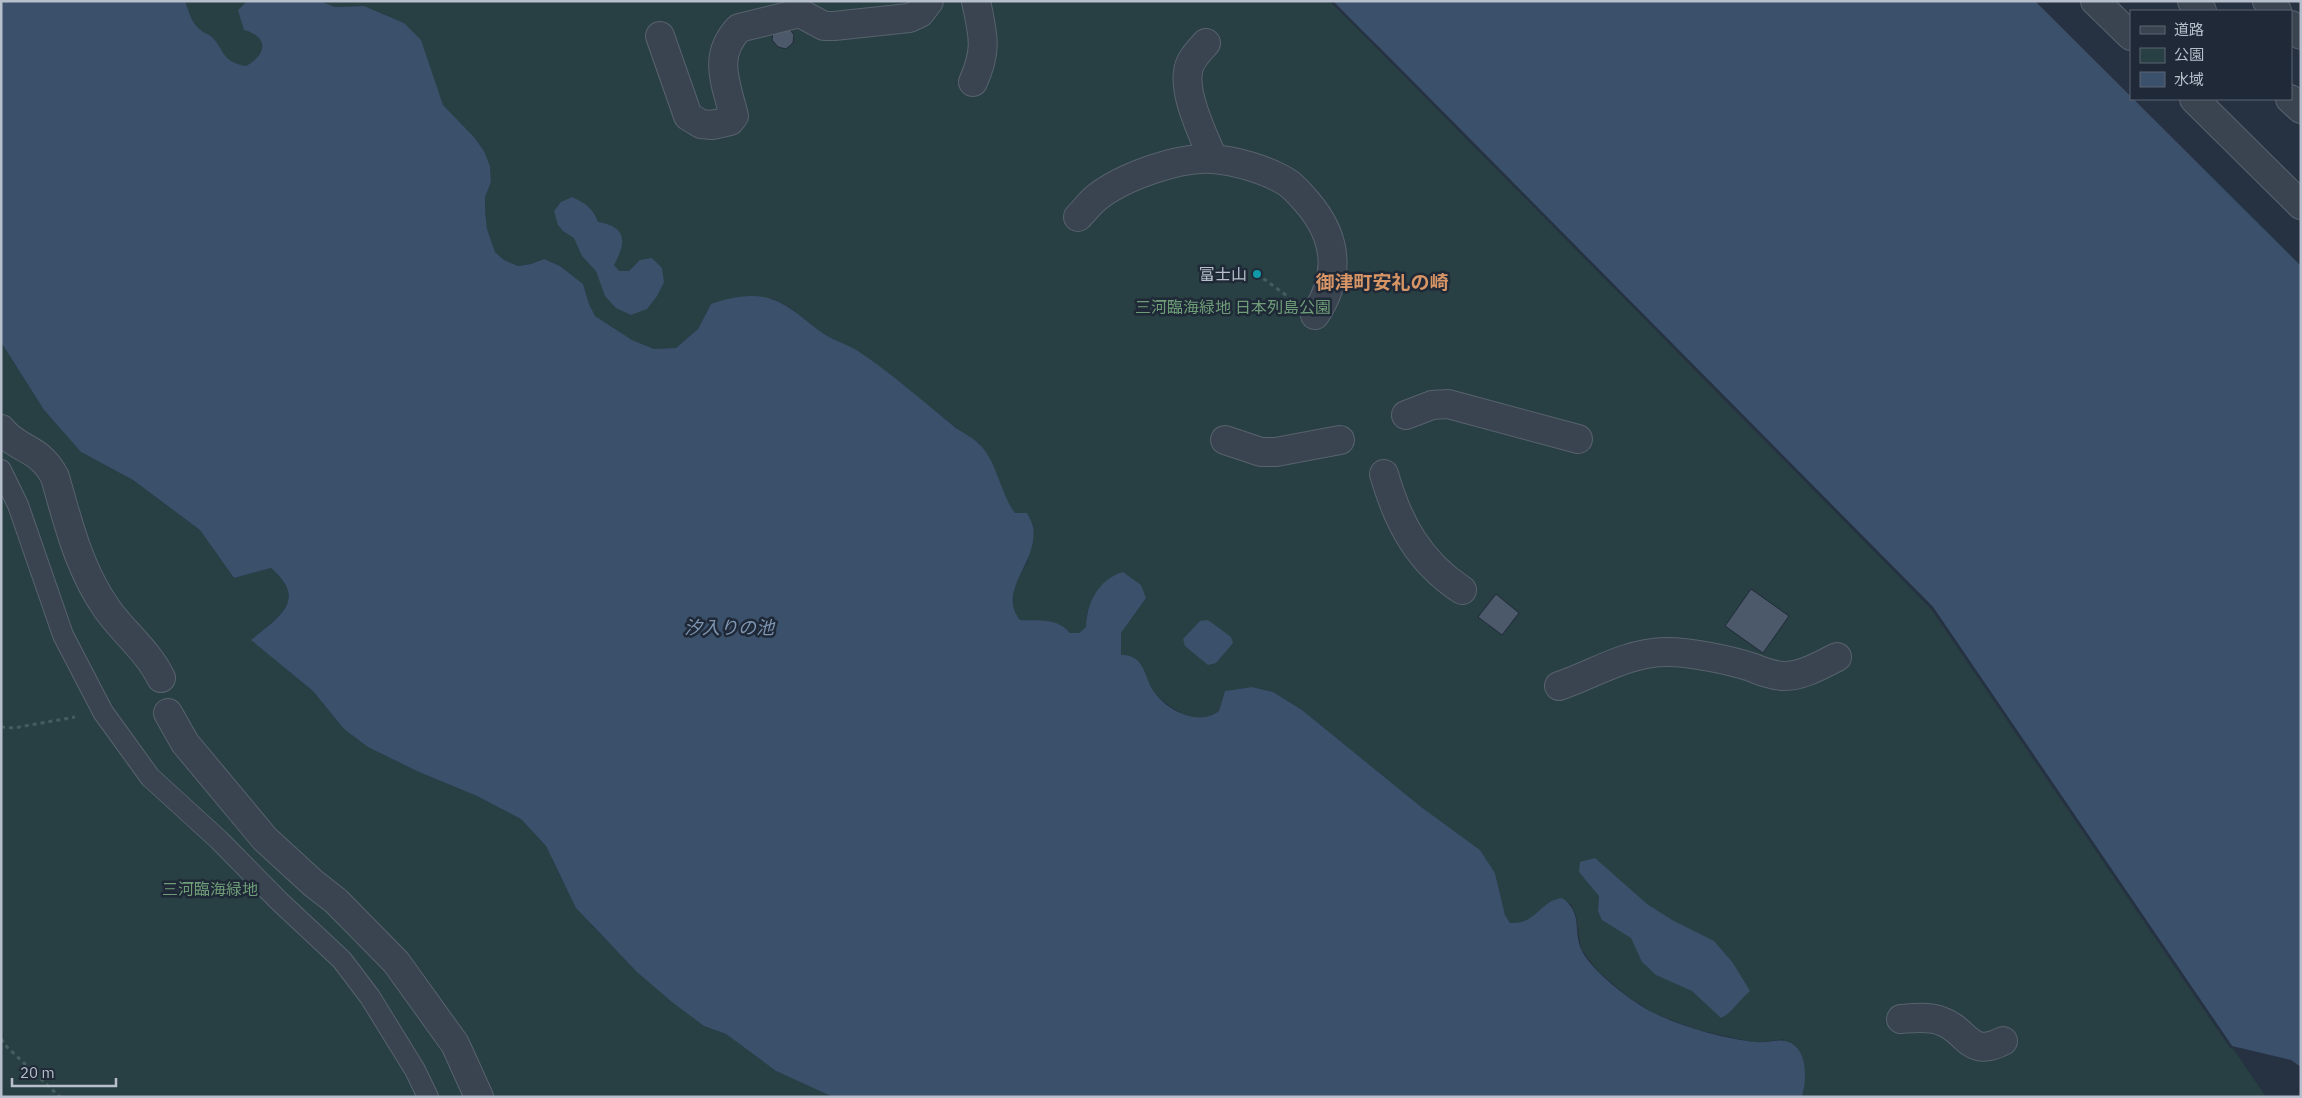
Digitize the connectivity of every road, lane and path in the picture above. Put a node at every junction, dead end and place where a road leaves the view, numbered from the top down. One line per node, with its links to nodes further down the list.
1 (928, 1): 9 (street)
2 (976, 1): 11 (street)
3 (2095, 1): 7 (street)
4 (2192, 1): 5 (street)
5 (2201, 10)
6 (2292, 26): 8 (street)
7 (2130, 35)
8 (2301, 35)
9 (660, 36)
10 (1206, 42): 15 (street)
11 (973, 82)
12 (2195, 100): 16 (street)
13 (2291, 100): 14 (street)
14 (2301, 109)
15 (1213, 159): 17 (street); 19 (street)
16 (2301, 205)
17 (1078, 218)
18 (1256, 274): 19 (path)
19 (1315, 315)
20 (1406, 415): 22 (street)
21 (1, 429): 29 (street)
22 (1578, 439)
23 (1225, 440): 24 (street)
24 (1340, 440)
25 (1, 470): 31 (lane)
26 (1384, 474): 27 (street)
27 (1462, 590)
28 (1838, 656): 30 (street)
29 (161, 678)
30 (1559, 686)
31 (103, 712): 33 (path); 38 (lane)
32 (168, 713): 39 (street)
33 (1, 726)
34 (1901, 1018): 36 (street)
35 (1, 1039): 37 (path)
36 (2003, 1041)
37 (60, 1097)
38 (428, 1097)
39 (479, 1097)

